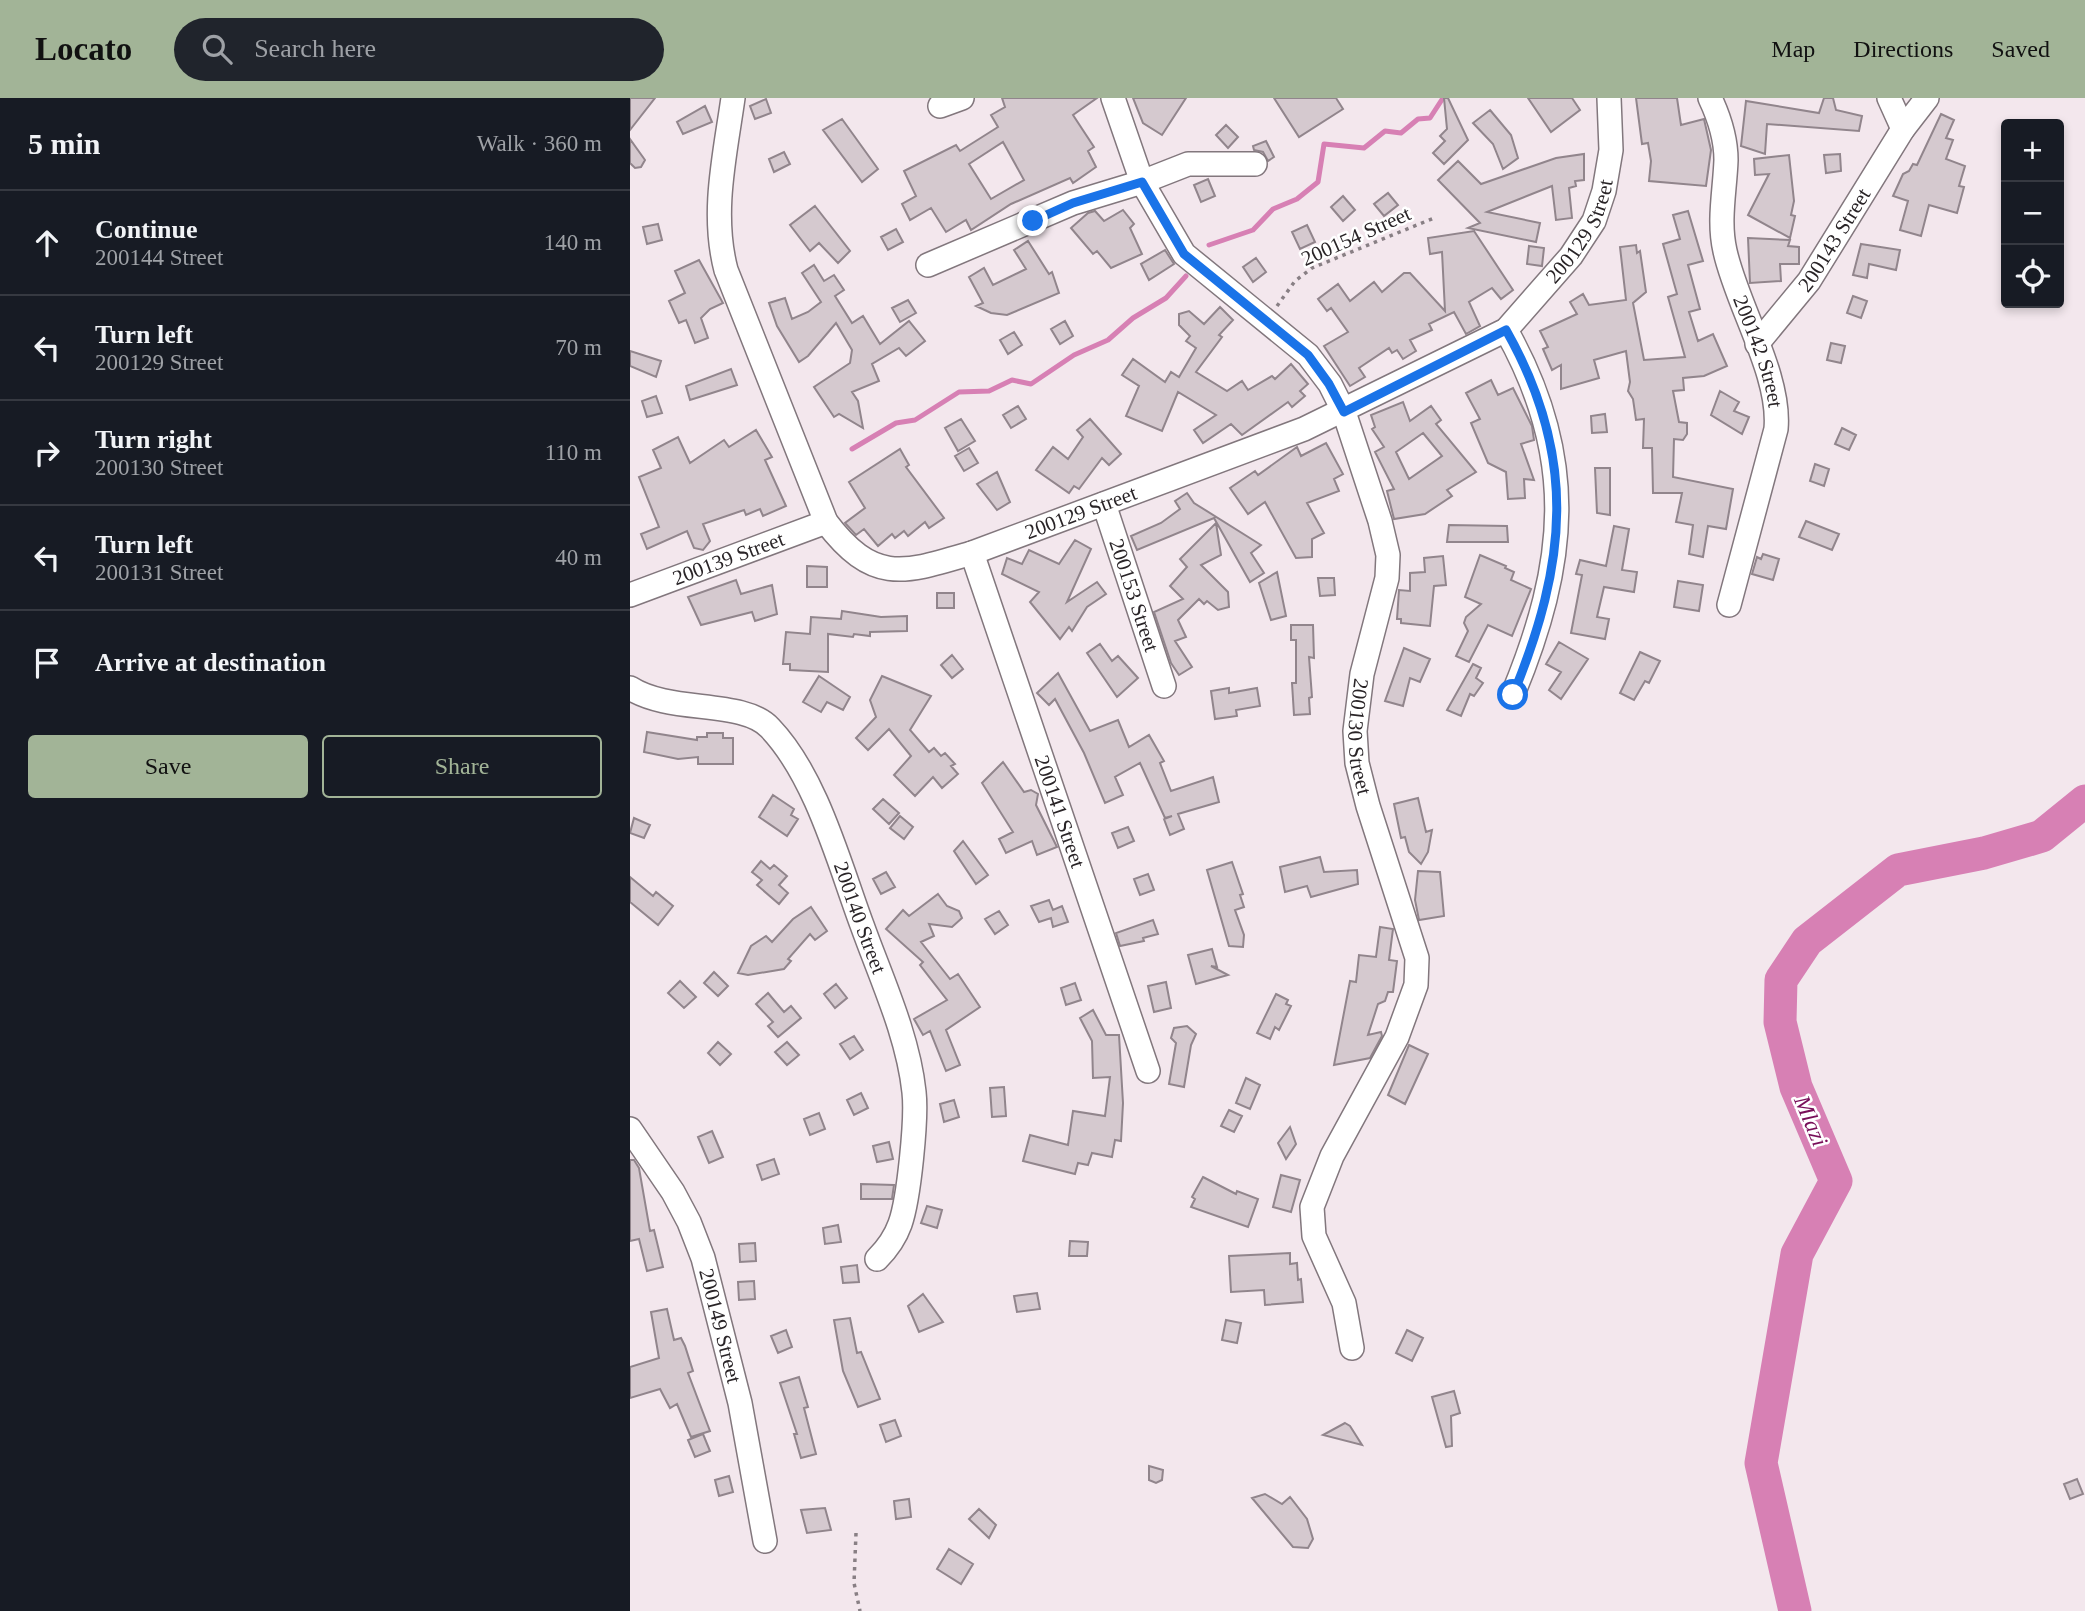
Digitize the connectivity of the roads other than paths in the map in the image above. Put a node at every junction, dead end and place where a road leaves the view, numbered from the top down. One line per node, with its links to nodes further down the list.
1 (733, 98): 17 (street, 200129 Street)
2 (962, 98): 8 (street)
3 (1113, 98): 11 (street, 200130 Street)
4 (1609, 98): 13 (street, 200129 Street)
5 (1710, 98): 14 (street, 200142 Street)
6 (1889, 98): 9 (street)
7 (1927, 98): 9 (street, 200143 Street)
8 (940, 106)
9 (1903, 130): 14 (street, 200143 Street)
10 (1255, 164): 11 (street)
11 (1142, 182): 12 (street); 15 (street, 200130 Street)
12 (928, 265)
13 (1506, 330): 15 (street, 200129 Street); 23 (street)
14 (1757, 344): 20 (street, 200142 Street)
15 (1344, 412): 16 (street, 200129 Street); 27 (street, 200130 Street)
16 (1104, 504): 18 (street, 200129 Street); 21 (street, 200153 Street)
17 (826, 522): 18 (street, 200129 Street); 19 (street, 200139 Street)
18 (972, 552): 24 (street, 200141 Street)
19 (630, 595)
20 (1729, 605)
21 (1164, 686)
22 (630, 688): 26 (street, 200140 Street)
23 (1513, 695)
24 (1148, 1071)
25 (630, 1129): 28 (street, 200149 Street)
26 (877, 1259)
27 (1352, 1348)
28 (765, 1541)

